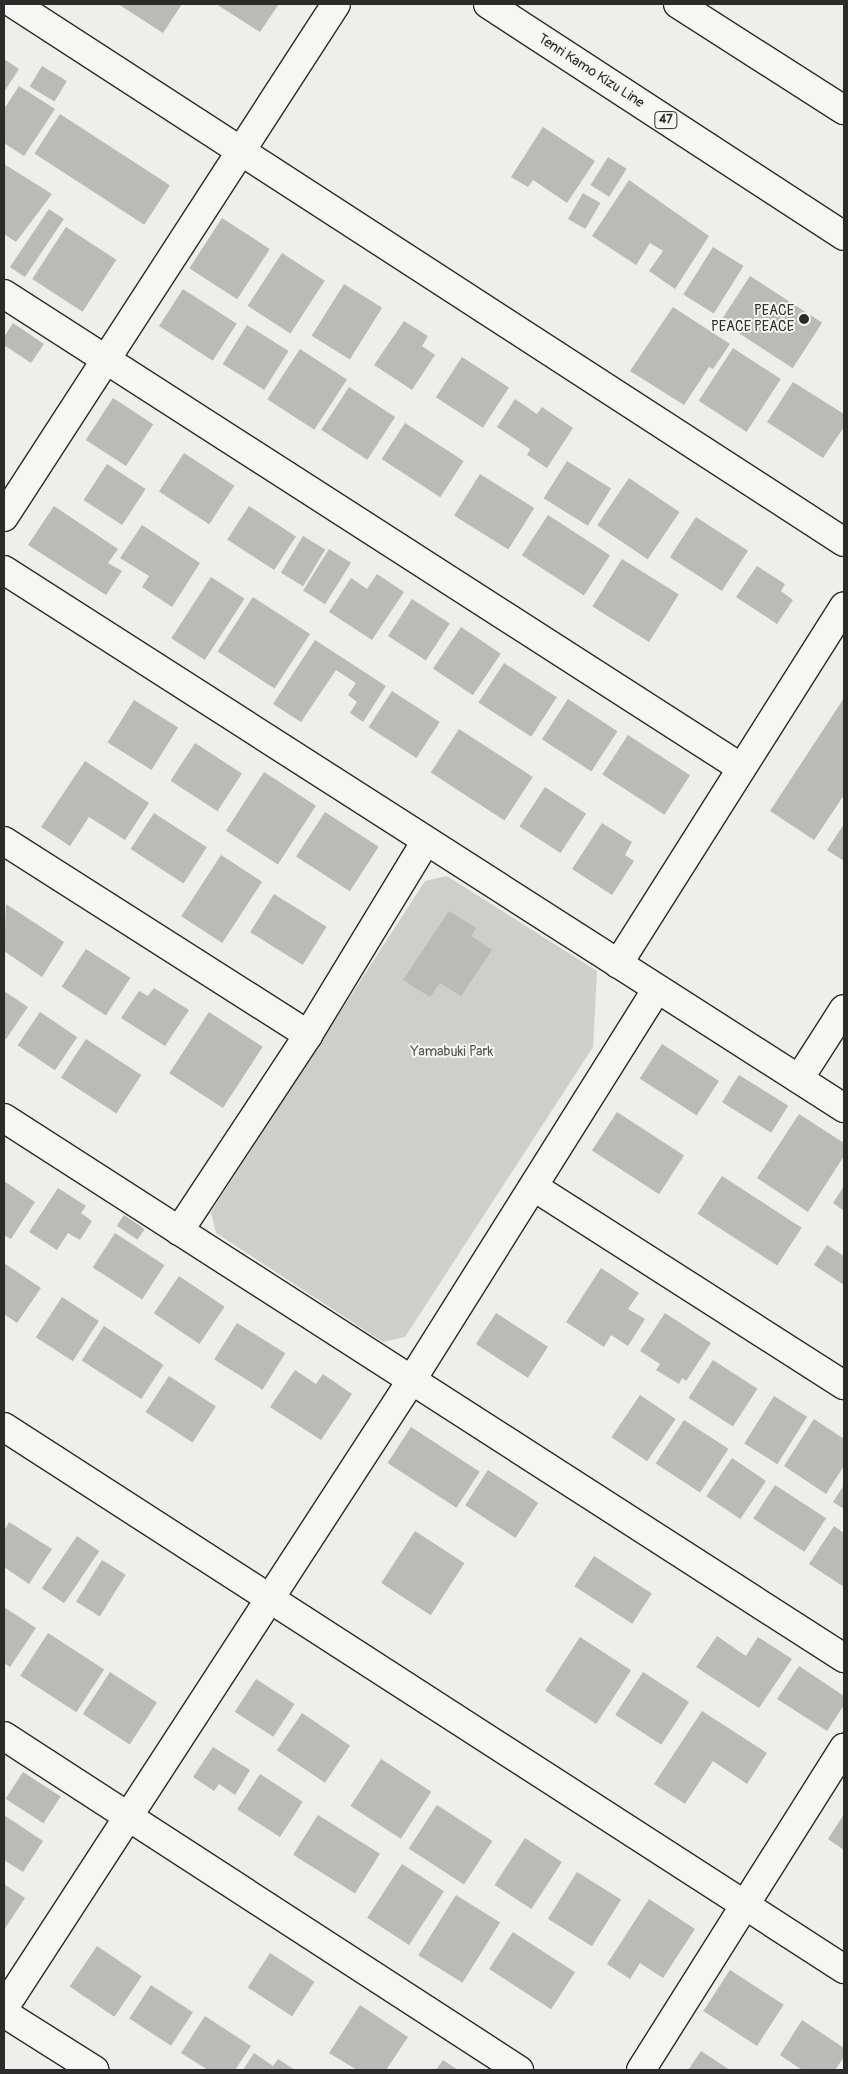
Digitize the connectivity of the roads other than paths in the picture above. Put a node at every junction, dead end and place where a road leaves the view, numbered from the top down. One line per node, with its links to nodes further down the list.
1 (14, 4): 6 (street)
2 (336, 4): 6 (street)
3 (488, 4): 7 (street, Tenri Kamo Kizu Line / 47)
4 (678, 4): 5 (street)
5 (844, 110)
6 (240, 150): 9 (street); 11 (street)
7 (844, 236)
8 (4, 294): 9 (street)
9 (106, 359): 10 (street); 14 (street)
10 (4, 517)
11 (844, 542)
12 (4, 570): 16 (street)
13 (844, 608): 14 (street)
14 (740, 766): 17 (street)
15 (4, 841): 20 (street)
16 (426, 842): 17 (street); 20 (street)
17 (618, 964): 18 (street)
18 (657, 990): 21 (street); 24 (street)
19 (844, 1009): 21 (street)
20 (308, 1035): 25 (street)
21 (799, 1079): 22 (street)
22 (844, 1108)
23 (4, 1118): 25 (street)
24 (534, 1187): 26 (street); 27 (street)
25 (179, 1231): 26 (street)
26 (411, 1381): 29 (street); 30 (street)
27 (844, 1385)
28 (4, 1427): 29 (street)
29 (269, 1599): 33 (street); 34 (street)
30 (844, 1658)
31 (4, 1736): 33 (street)
32 (844, 1748): 34 (street)
33 (128, 1816): 36 (street); 39 (street)
34 (746, 1906): 35 (street); 40 (street)
35 (844, 1969)
36 (4, 2008)
37 (4, 2013): 38 (street)
38 (94, 2070)
39 (519, 2070)
40 (640, 2070)

